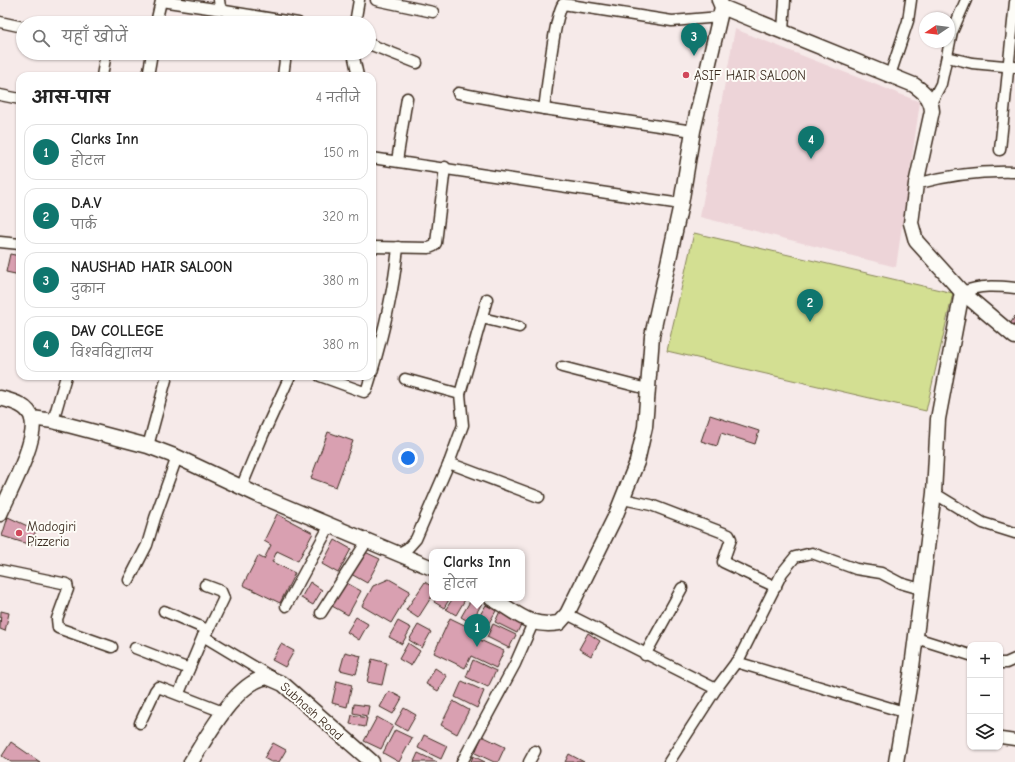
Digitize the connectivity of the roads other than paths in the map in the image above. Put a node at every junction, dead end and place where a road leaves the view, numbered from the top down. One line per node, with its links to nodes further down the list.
1 (359, 0): 14 (street)
2 (376, 0): 6 (street)
3 (785, 0): 17 (street)
4 (911, 0): 30 (street)
5 (966, 0): 19 (street)
6 (399, 2): 11 (street)
7 (575, 2): 10 (street); 36 (street)
8 (1015, 2): 25 (street)
9 (221, 5): 12 (street); 13 (street)
10 (721, 6): 17 (street); 37 (street)
11 (433, 12)
12 (157, 16)
13 (265, 16)
14 (356, 16)
15 (0, 22): 16 (street)
16 (16, 25)
17 (782, 31): 30 (street)
18 (376, 47): 24 (street)
19 (947, 58): 25 (street); 35 (street)
20 (105, 60): 26 (street)
21 (151, 60): 27 (street)
22 (285, 60): 28 (street)
23 (355, 60): 29 (street)
24 (418, 63)
25 (1012, 67): 38 (street)
26 (103, 72)
27 (149, 72)
28 (284, 72)
29 (357, 72)
30 (890, 75): 35 (street)
31 (458, 93): 36 (street)
32 (0, 95): 33 (street)
33 (16, 98)
34 (407, 98): 40 (street)
35 (931, 103): 43 (street)
36 (544, 109): 37 (street)
37 (693, 131): 44 (street)
38 (1000, 150)
39 (376, 158): 40 (street)
40 (396, 161): 41 (street)
41 (445, 167): 44 (street); 48 (street)
42 (1015, 172): 43 (street)
43 (916, 184): 50 (street)
44 (681, 204): 63 (street)
45 (0, 242): 46 (street)
46 (16, 244)
47 (376, 246): 48 (street)
48 (398, 247): 55 (street)
49 (1015, 288): 50 (street)
50 (962, 292): 54 (street); 72 (street)
51 (487, 299): 52 (street)
52 (482, 318): 53 (street); 64 (street)
53 (519, 328)
54 (1015, 337)
55 (376, 346)
56 (562, 367): 63 (street)
57 (406, 379): 64 (street)
58 (65, 380): 67 (street)
59 (166, 380): 68 (street)
60 (288, 380): 71 (street)
61 (331, 380): 62 (street)
62 (370, 380)
63 (647, 389): 74 (street)
64 (460, 394): 70 (street)
65 (0, 398): 66 (street)
66 (32, 418): 67 (street); 75 (street)
67 (53, 421): 68 (street)
68 (148, 446): 69 (street)
69 (177, 457): 71 (street); 82 (street)
70 (449, 463): 73 (street); 79 (street)
71 (241, 488): 76 (street)
72 (934, 493): 77 (street); 86 (street)
73 (539, 497)
74 (623, 499): 84 (street); 91 (street)
75 (0, 514)
76 (330, 525): 78 (street); 88 (street)
77 (1015, 533)
78 (367, 541): 79 (street); 90 (street)
79 (399, 553): 80 (street)
80 (429, 567)
81 (0, 570): 95 (street)
82 (129, 580)
83 (205, 585): 93 (street)
84 (776, 587): 86 (street); 100 (street)
85 (682, 588): 98 (street)
86 (921, 589): 94 (street)
87 (496, 601): 92 (street)
88 (286, 606)
89 (164, 611): 93 (street)
90 (321, 614)
91 (566, 614): 92 (street); 98 (street)
92 (533, 623): 114 (street)
93 (205, 633): 102 (street); 103 (street)
94 (916, 638): 97 (street); 107 (street)
95 (112, 648)
96 (135, 648): 102 (street)
97 (967, 654)
98 (645, 655): 104 (street)
99 (1015, 659): 101 (street)
100 (736, 662): 104 (street); 107 (street)
101 (1003, 663)
102 (189, 669): 105 (street)
103 (277, 680): 106 (street, Subhash Road); 113 (street, Subhash Road)
104 (716, 690): 116 (street)
105 (179, 693): 106 (street); 108 (street)
106 (223, 712): 112 (street, Subhash Road)
107 (904, 712): 117 (street)
108 (140, 722)
109 (1003, 738): 110 (street)
110 (1015, 740)
111 (535, 751): 115 (street)
112 (192, 762)
113 (372, 762)
114 (462, 762)
115 (529, 762)
116 (669, 762)
117 (896, 762)

